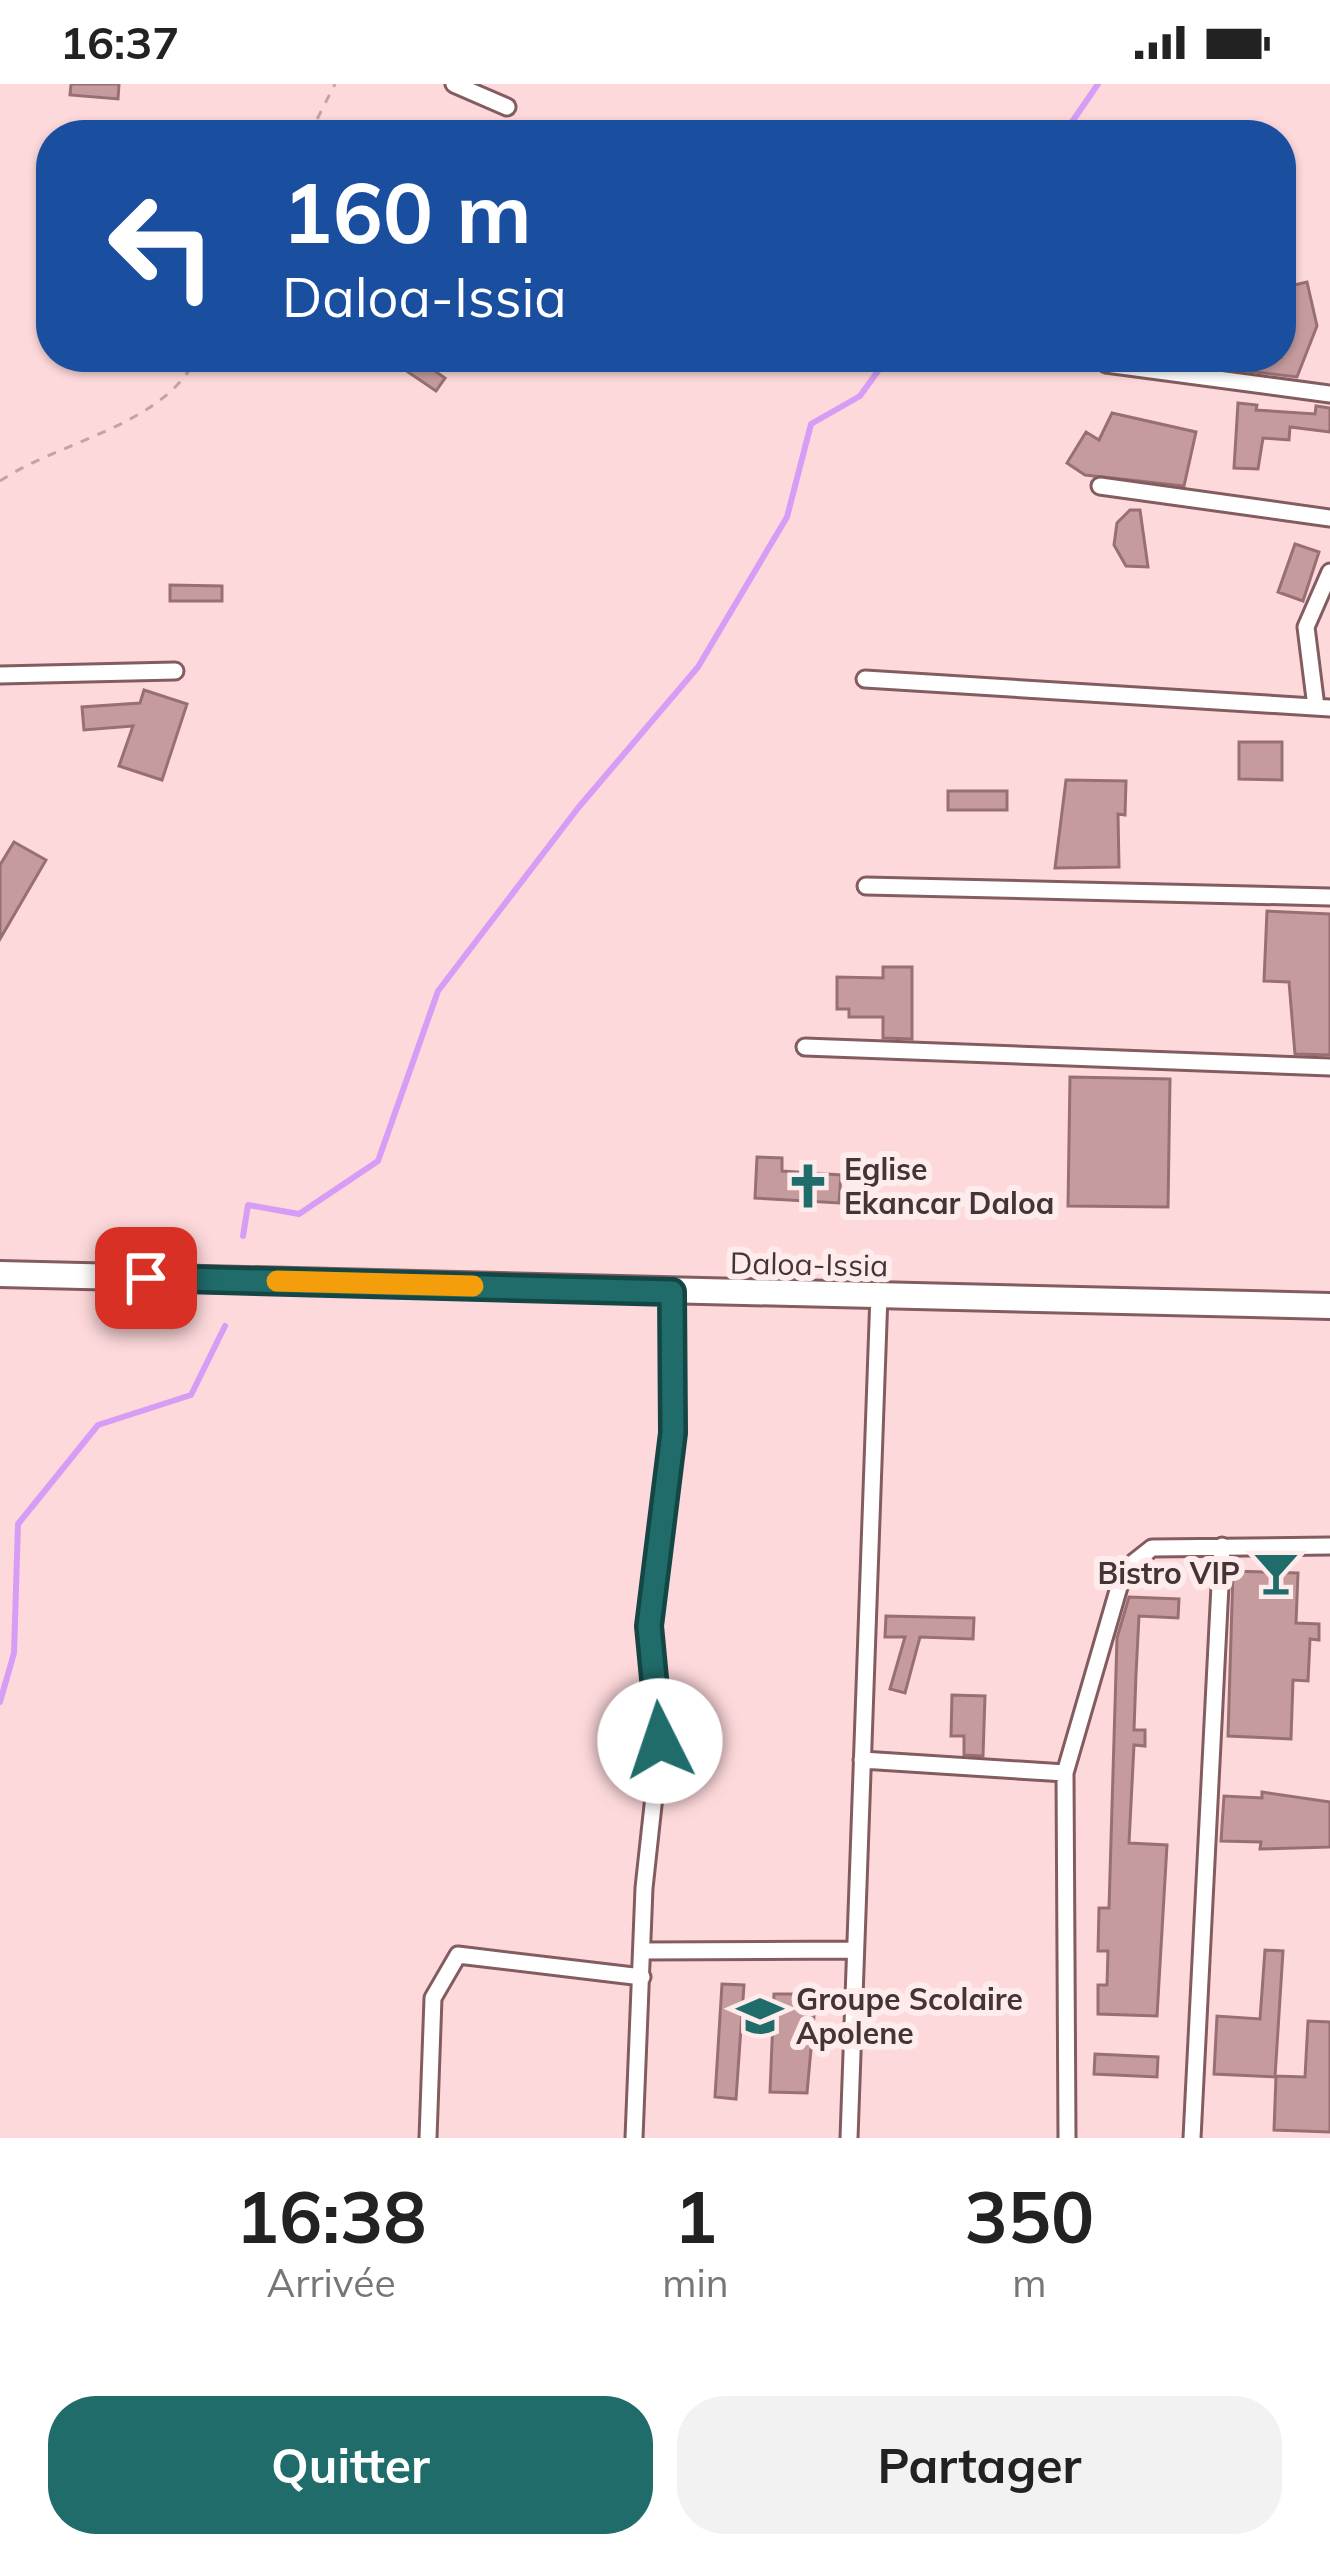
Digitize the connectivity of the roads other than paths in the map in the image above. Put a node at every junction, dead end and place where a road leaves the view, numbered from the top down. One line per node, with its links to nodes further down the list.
1 (454, 84): 2 (street)
2 (506, 107)
3 (1166, 372): 4 (street)
4 (1330, 394)
5 (1100, 486): 6 (street)
6 (1330, 518)
7 (1330, 572): 11 (street)
8 (175, 671): 9 (street)
9 (0, 675)
10 (865, 680): 11 (street)
11 (1323, 708)
12 (866, 886): 13 (street)
13 (1330, 897)
14 (805, 1047): 15 (street)
15 (1330, 1067)
16 (0, 1274): 17 (main road, Daloa-Issia)
17 (672, 1292): 18 (main road, Daloa-Issia); 25 (street)
18 (880, 1294): 19 (main road, Daloa-Issia); 22 (street)
19 (1330, 1306)
20 (1222, 1546): 21 (street); 23 (street); 31 (street)
21 (1330, 1546)
22 (862, 1760): 23 (street); 24 (street)
23 (1065, 1773): 30 (street)
24 (855, 1950): 25 (street); 29 (street)
25 (643, 1951): 26 (street)
26 (642, 1977): 27 (street); 28 (street)
27 (428, 2138)
28 (634, 2138)
29 (849, 2138)
30 (1067, 2138)
31 (1192, 2138)

